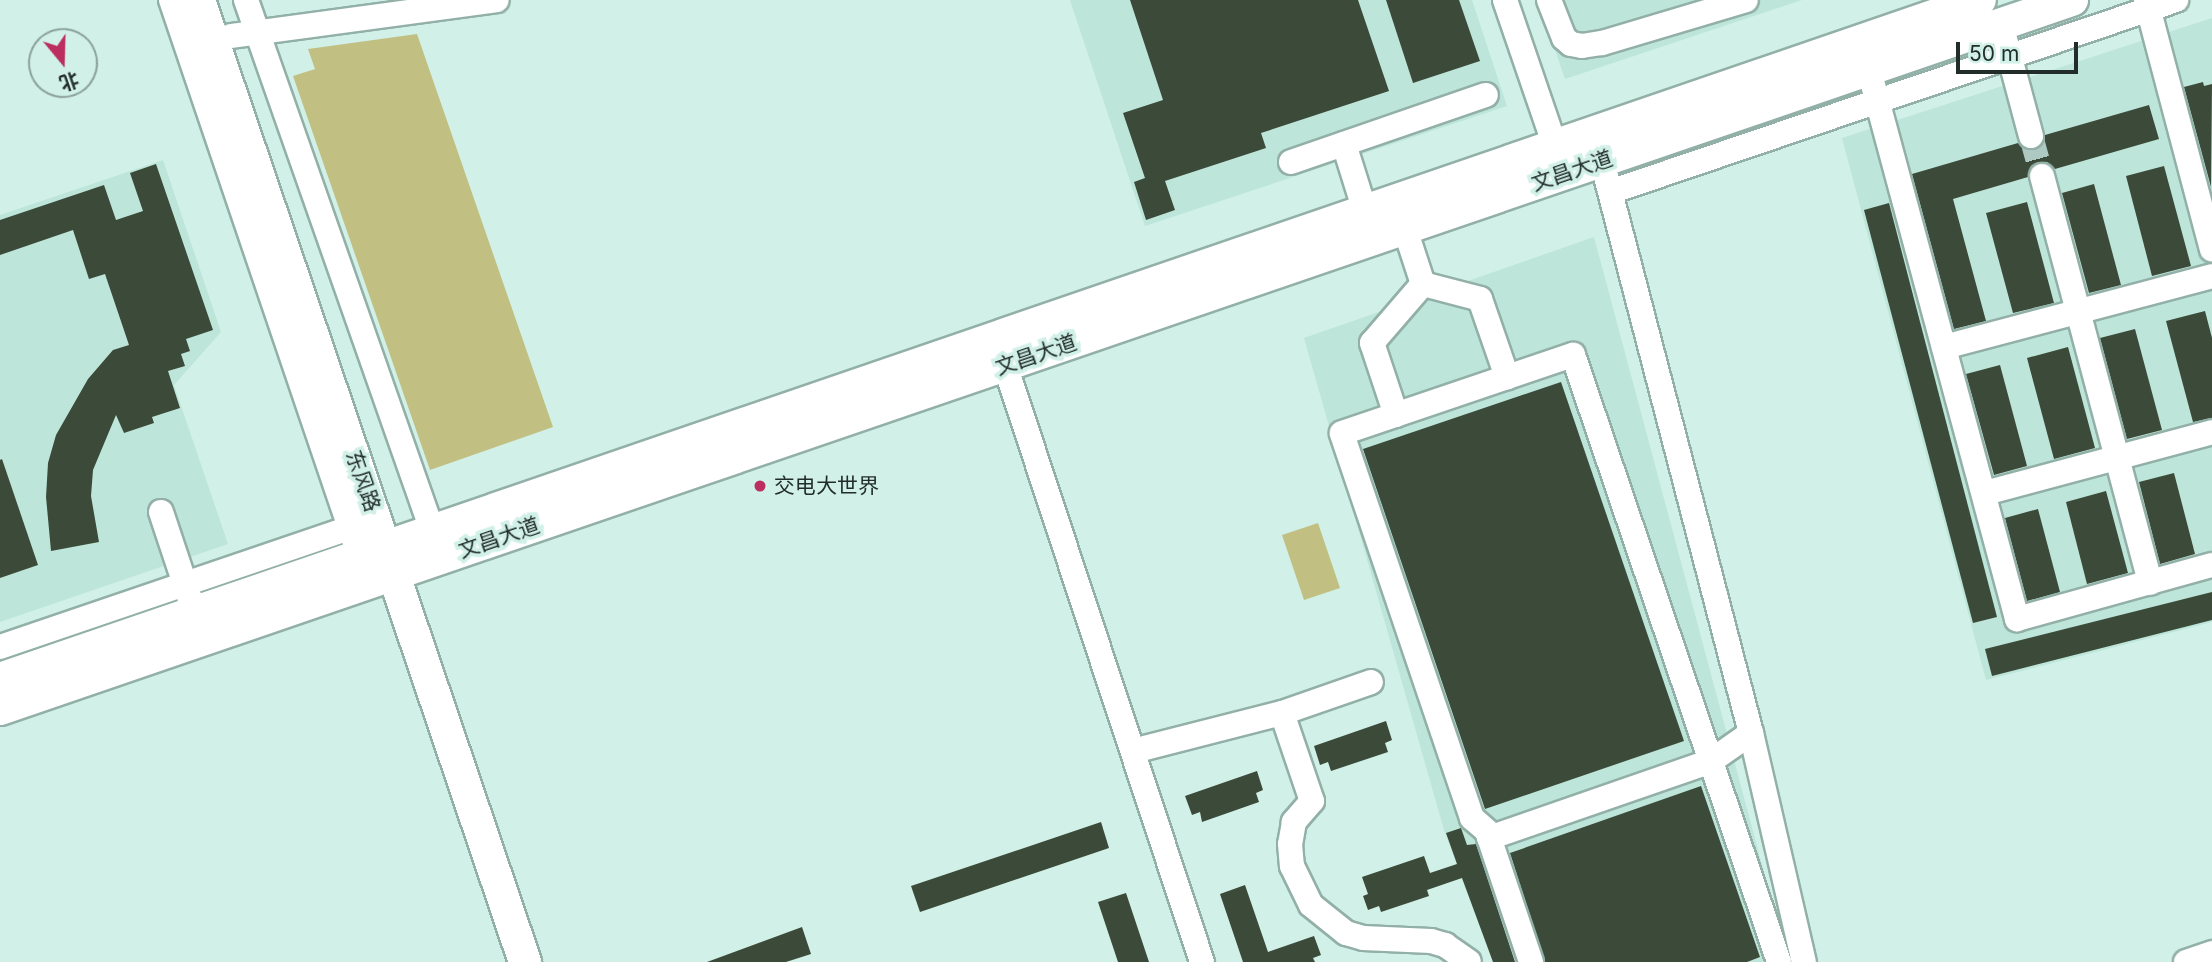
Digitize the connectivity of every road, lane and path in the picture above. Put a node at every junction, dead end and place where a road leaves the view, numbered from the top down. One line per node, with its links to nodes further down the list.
1 (171, 0): 40 (street)
2 (199, 0): 40 (main road, 东风路)
3 (219, 0): 14 (main road, 东风路)
4 (246, 0): 14 (street)
5 (498, 0): 14 (street)
6 (1505, 0): 21 (street)
7 (1549, 0): 8 (street)
8 (1745, 0)
9 (1980, 0): 21 (main road, 文昌大道)
10 (2072, 0): 13 (main road, 文昌大道)
11 (2176, 0): 12 (street)
12 (2147, 5): 15 (street); 28 (street)
13 (2001, 24): 15 (street); 16 (main road, 文昌大道)
14 (244, 34): 40 (main road, 东风路)
15 (2010, 58): 18 (street); 19 (street)
16 (1869, 70): 18 (street); 22 (main road, 文昌大道)
17 (1486, 95): 20 (street)
18 (1878, 102): 25 (street); 32 (street)
19 (2031, 136)
20 (1344, 144): 23 (street); 26 (street)
21 (1555, 146): 26 (main road, 文昌大道)
22 (1602, 161): 25 (street); 27 (main road, 文昌大道)
23 (1291, 162)
24 (2042, 176): 31 (street)
25 (1610, 192): 48 (street)
26 (1364, 211): 40 (main road, 文昌大道)
27 (1405, 229): 30 (street); 33 (main road, 文昌大道)
28 (2212, 249)
29 (2212, 276): 31 (street)
30 (1423, 284): 34 (street); 35 (street)
31 (2078, 312): 32 (street); 37 (street)
32 (1944, 347): 38 (street)
33 (1006, 365): 40 (main road, 文昌大道); 49 (street)
34 (1507, 377): 35 (street); 50 (street)
35 (1396, 415): 51 (street)
36 (2212, 432): 37 (street)
37 (2117, 458): 38 (street); 42 (street)
38 (1984, 493): 42 (street)
39 (161, 512): 43 (street)
40 (391, 548): 43 (main road, 文昌大道); 46 (main road, 文昌大道); 54 (main road, 东风路); 55 (main road, 东风路)
41 (2212, 565): 42 (street)
42 (2150, 583)
43 (190, 599): 44 (main road, 文昌大道)
44 (3, 657)
45 (1371, 682): 47 (street)
46 (0, 709)
47 (1282, 713): 49 (street); 57 (street)
48 (1751, 733): 50 (street); 53 (street)
49 (1133, 751): 56 (street)
50 (1711, 761): 51 (street); 59 (street)
51 (1489, 838): 58 (street)
52 (2212, 953): 60 (street)
53 (1798, 960)
54 (525, 962)
55 (545, 962)
56 (1202, 962)
57 (1469, 962)
58 (1531, 962)
59 (1779, 962)
60 (2186, 962)

